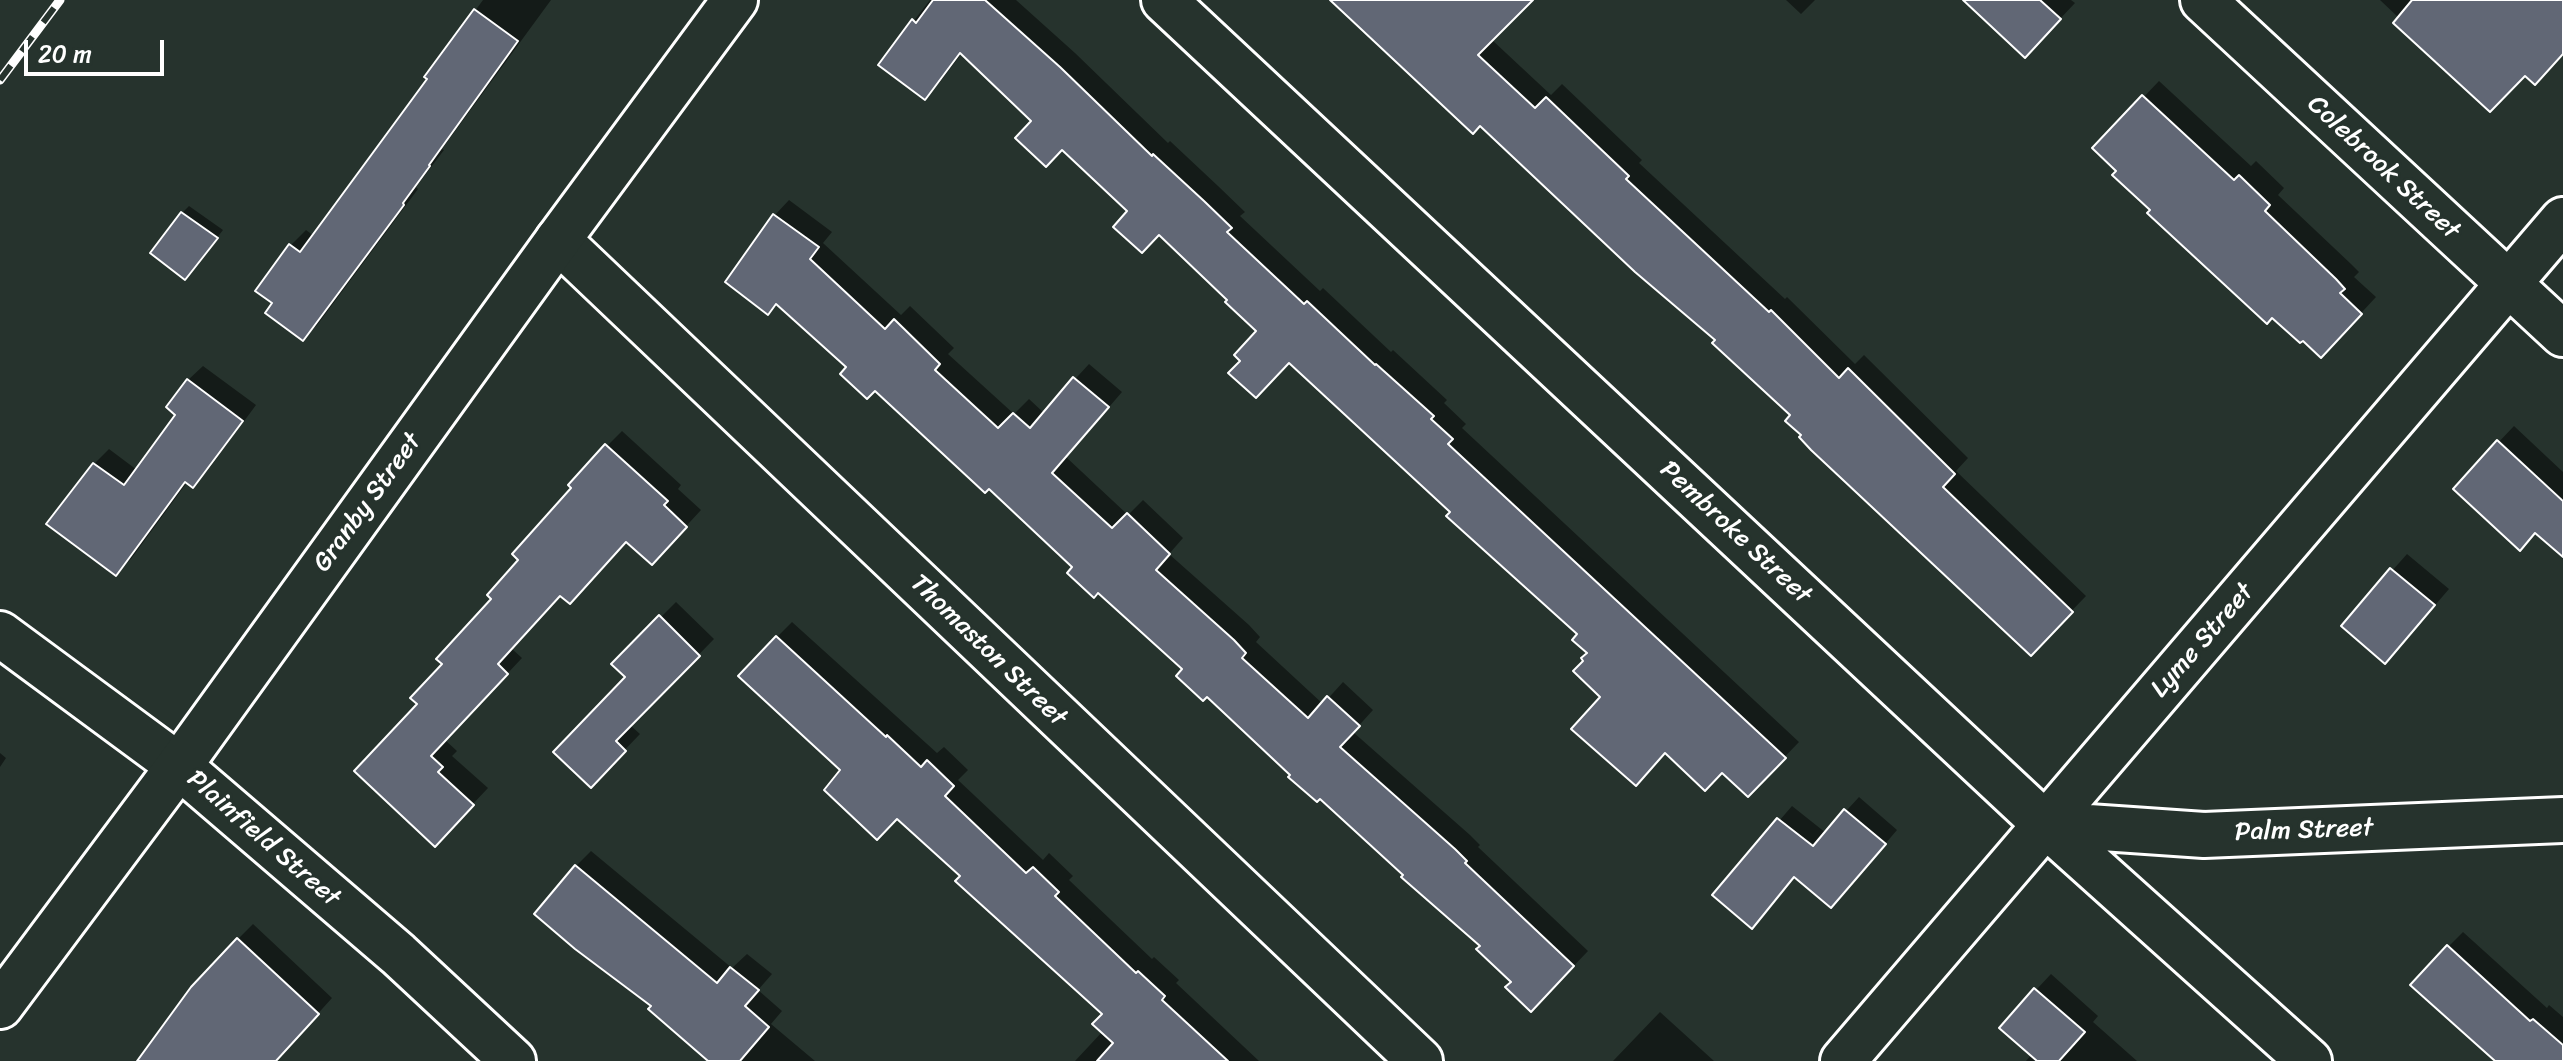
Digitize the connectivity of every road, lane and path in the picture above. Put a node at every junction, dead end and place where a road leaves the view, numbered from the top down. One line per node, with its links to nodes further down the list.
1 (735, 0): 5 (street, Granby Street)
2 (1164, 0): 11 (street, Pembroke Street)
3 (2203, 0): 6 (street, Colebrook Street)
4 (2563, 220): 6 (street, Lyme Street)
5 (558, 240): 9 (street, Granby Street); 14 (street, Thomaston Street)
6 (2508, 285): 7 (street, Colebrook Street); 11 (street, Lyme Street)
7 (2563, 334)
8 (0, 634): 9 (street, Plainfield Street)
9 (179, 766): 12 (street, Granby Street); 13 (street, Plainfield Street)
10 (2563, 820): 11 (street, Palm Street)
11 (2045, 824): 15 (street, Lyme Street); 16 (street, Pembroke Street)
12 (0, 1006)
13 (513, 1061)
14 (1420, 1061)
15 (1843, 1061)
16 (2309, 1061)

